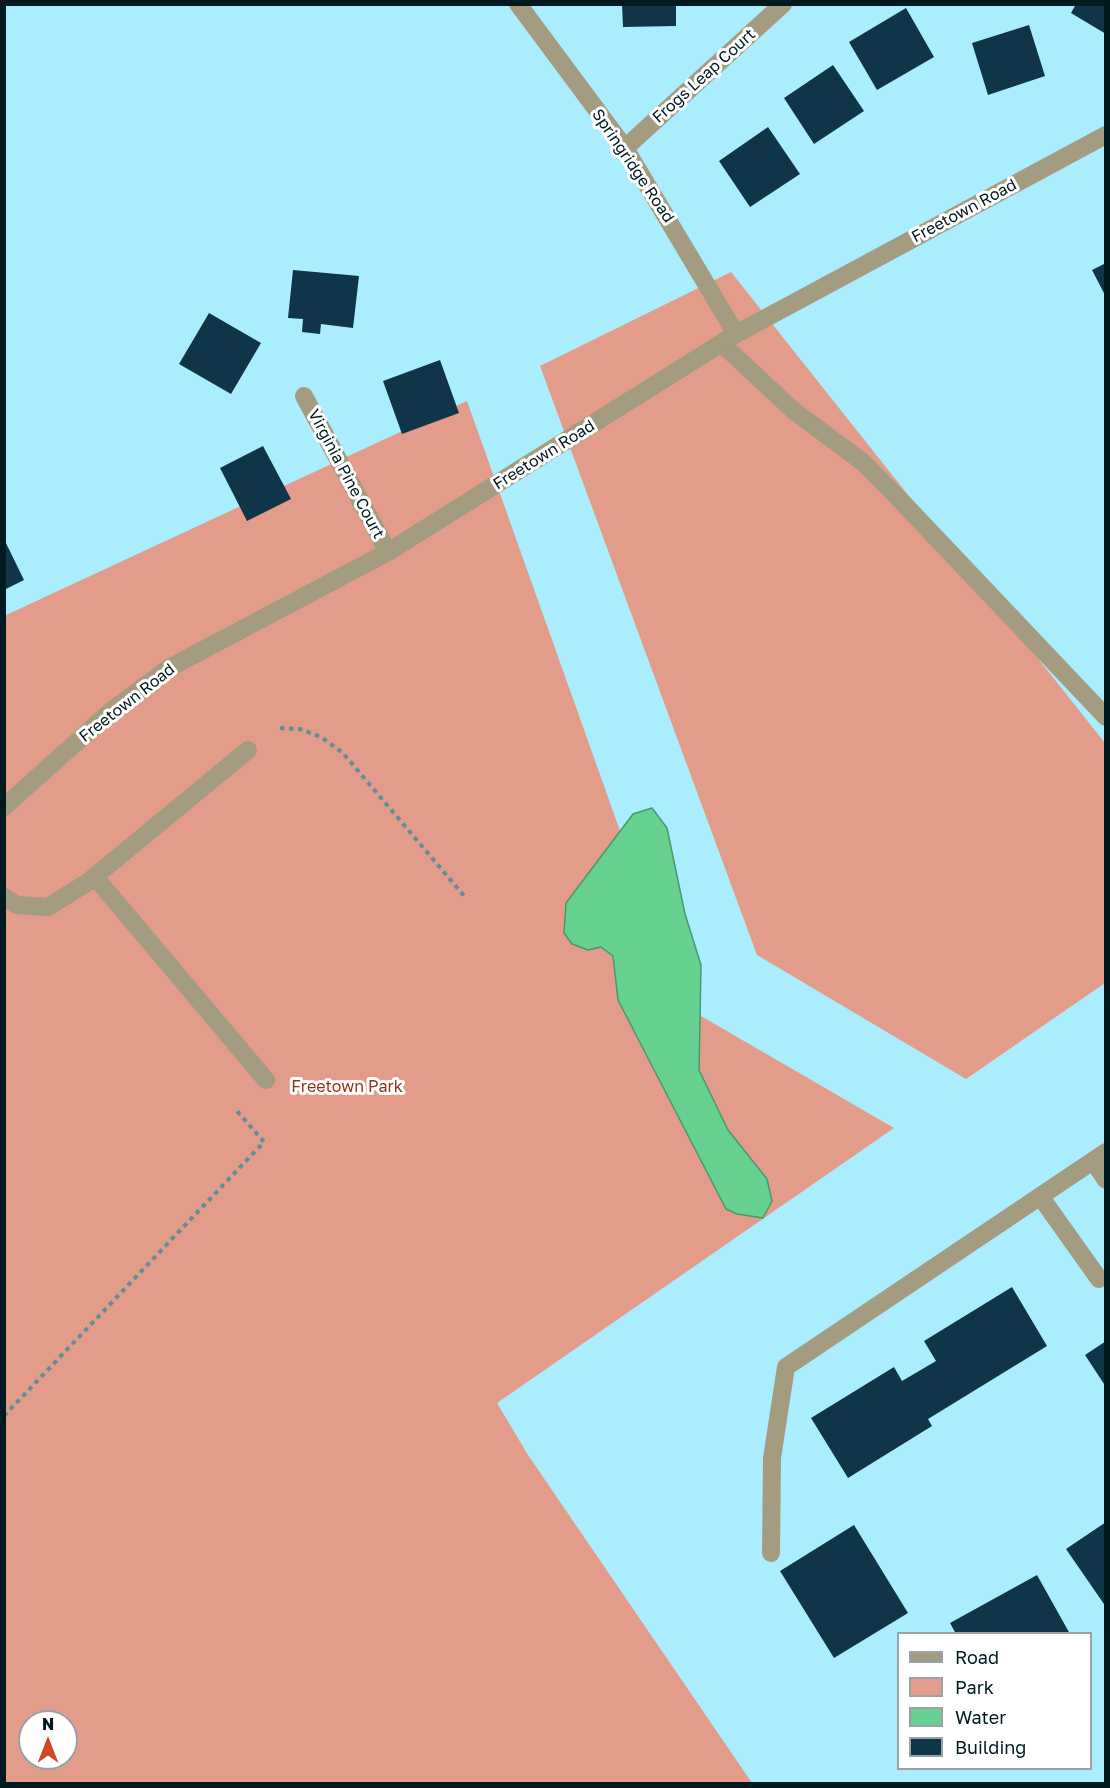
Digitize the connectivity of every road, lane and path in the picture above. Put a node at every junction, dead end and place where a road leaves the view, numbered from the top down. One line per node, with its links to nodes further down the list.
1 (518, 4): 4 (street, Springridge Road)
2 (783, 4): 4 (street, Frogs Leap Court)
3 (1106, 135): 5 (street, Freetown Road)
4 (625, 148): 5 (street, Springridge Road)
5 (729, 339): 7 (street, Freetown Road); 8 (street, Springridge Road)
6 (304, 396): 7 (street, Virginia Pine Court)
7 (388, 552): 11 (street, Freetown Road)
8 (1106, 717)
9 (280, 728): 14 (path)
10 (248, 750): 12 (street)
11 (4, 807)
12 (95, 877): 13 (street); 15 (street)
13 (4, 897)
14 (465, 897)
15 (266, 1080)
16 (237, 1111): 21 (path)
17 (1099, 1157): 18 (street); 19 (street)
18 (1106, 1180)
19 (1040, 1197): 20 (street); 22 (street)
20 (1099, 1279)
21 (4, 1416)
22 (771, 1553)

